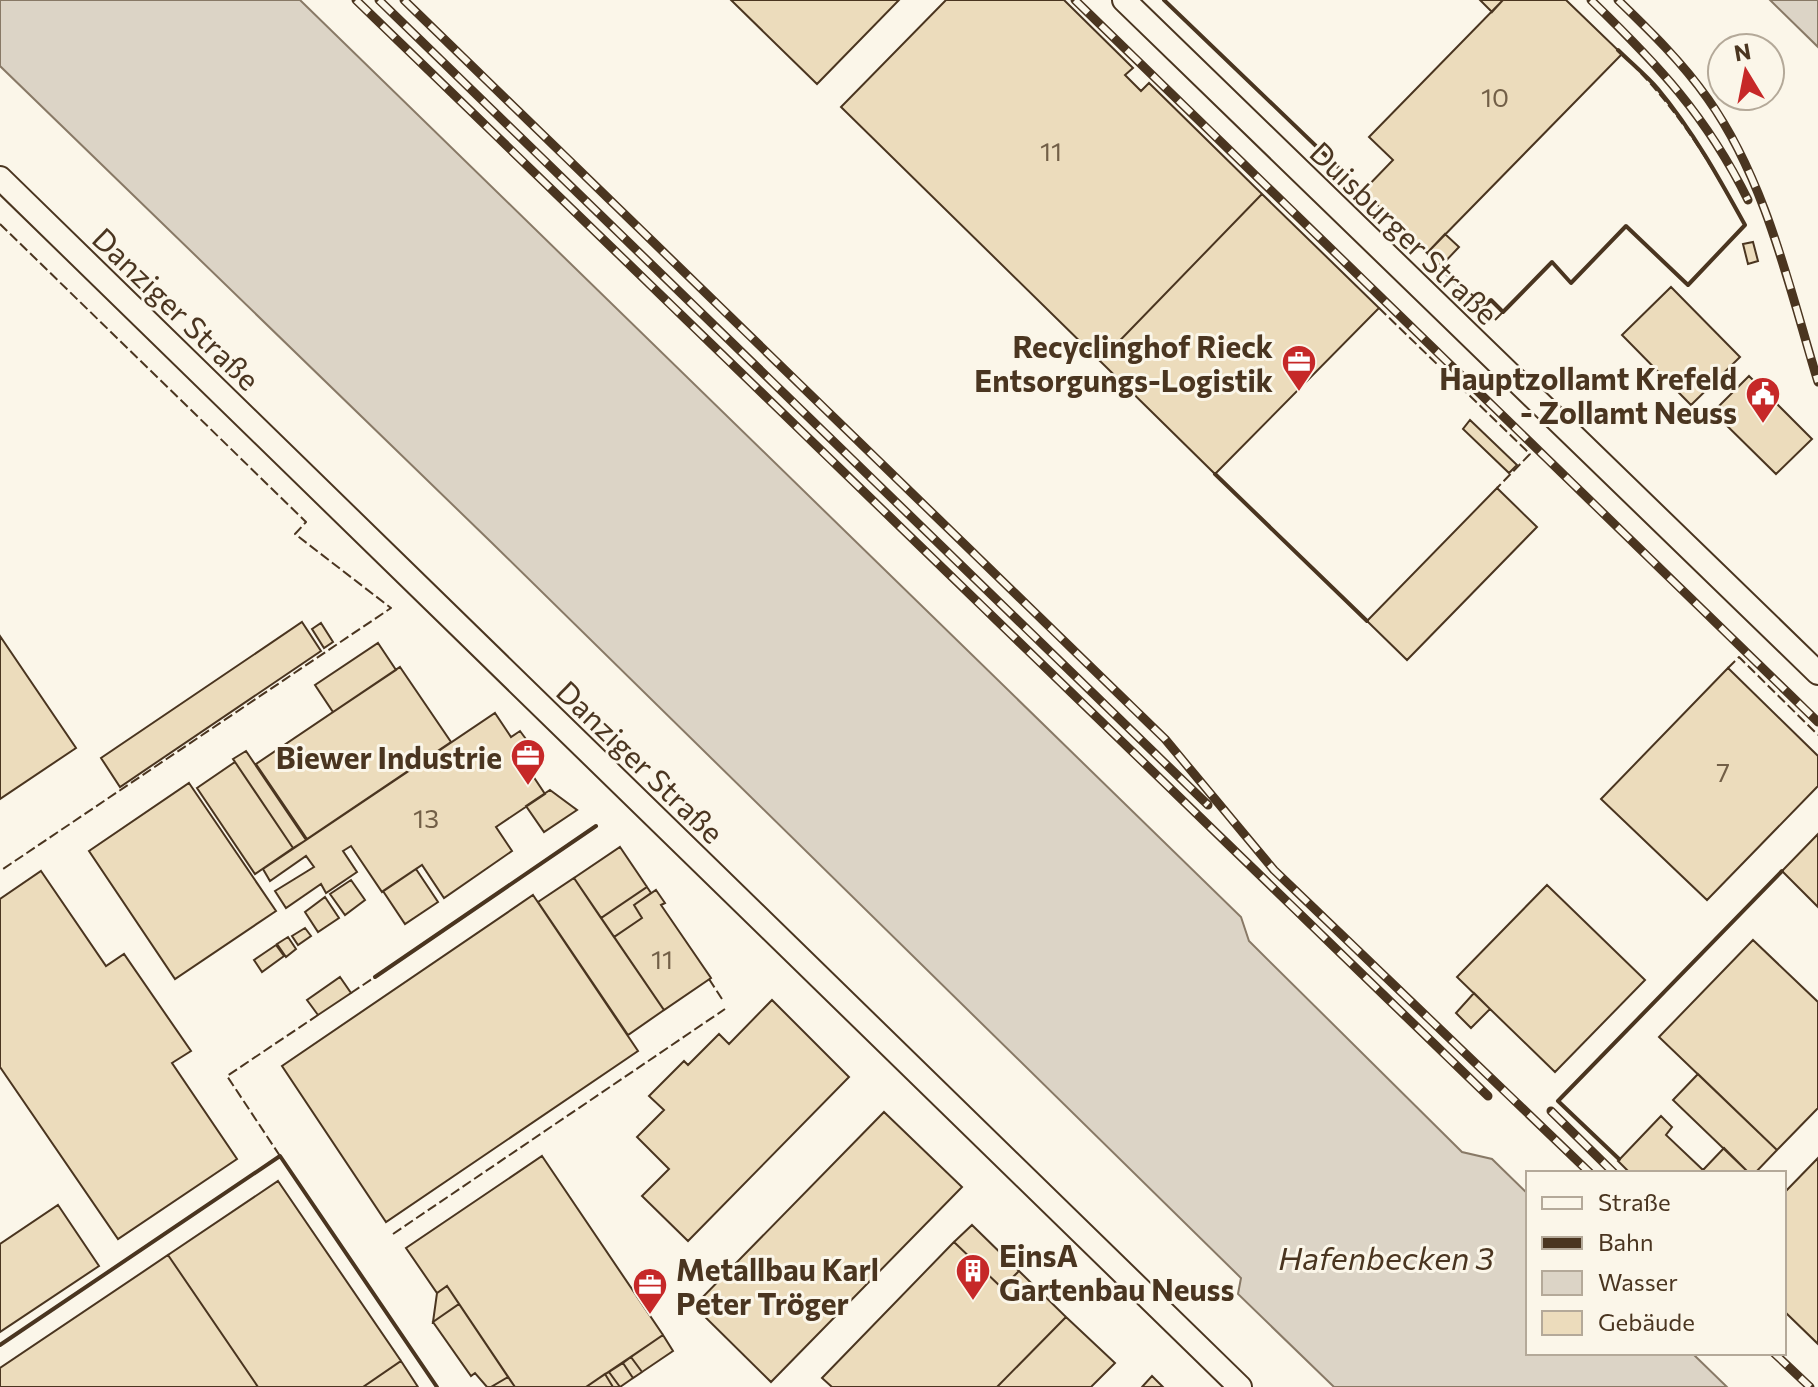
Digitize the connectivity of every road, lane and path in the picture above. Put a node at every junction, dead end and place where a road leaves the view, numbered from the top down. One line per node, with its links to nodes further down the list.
1 (1124, 0): 3 (street, Duisburger Straße)
2 (0, 178): 4 (street, Danziger Straße)
3 (1818, 673)
4 (1240, 1387)

